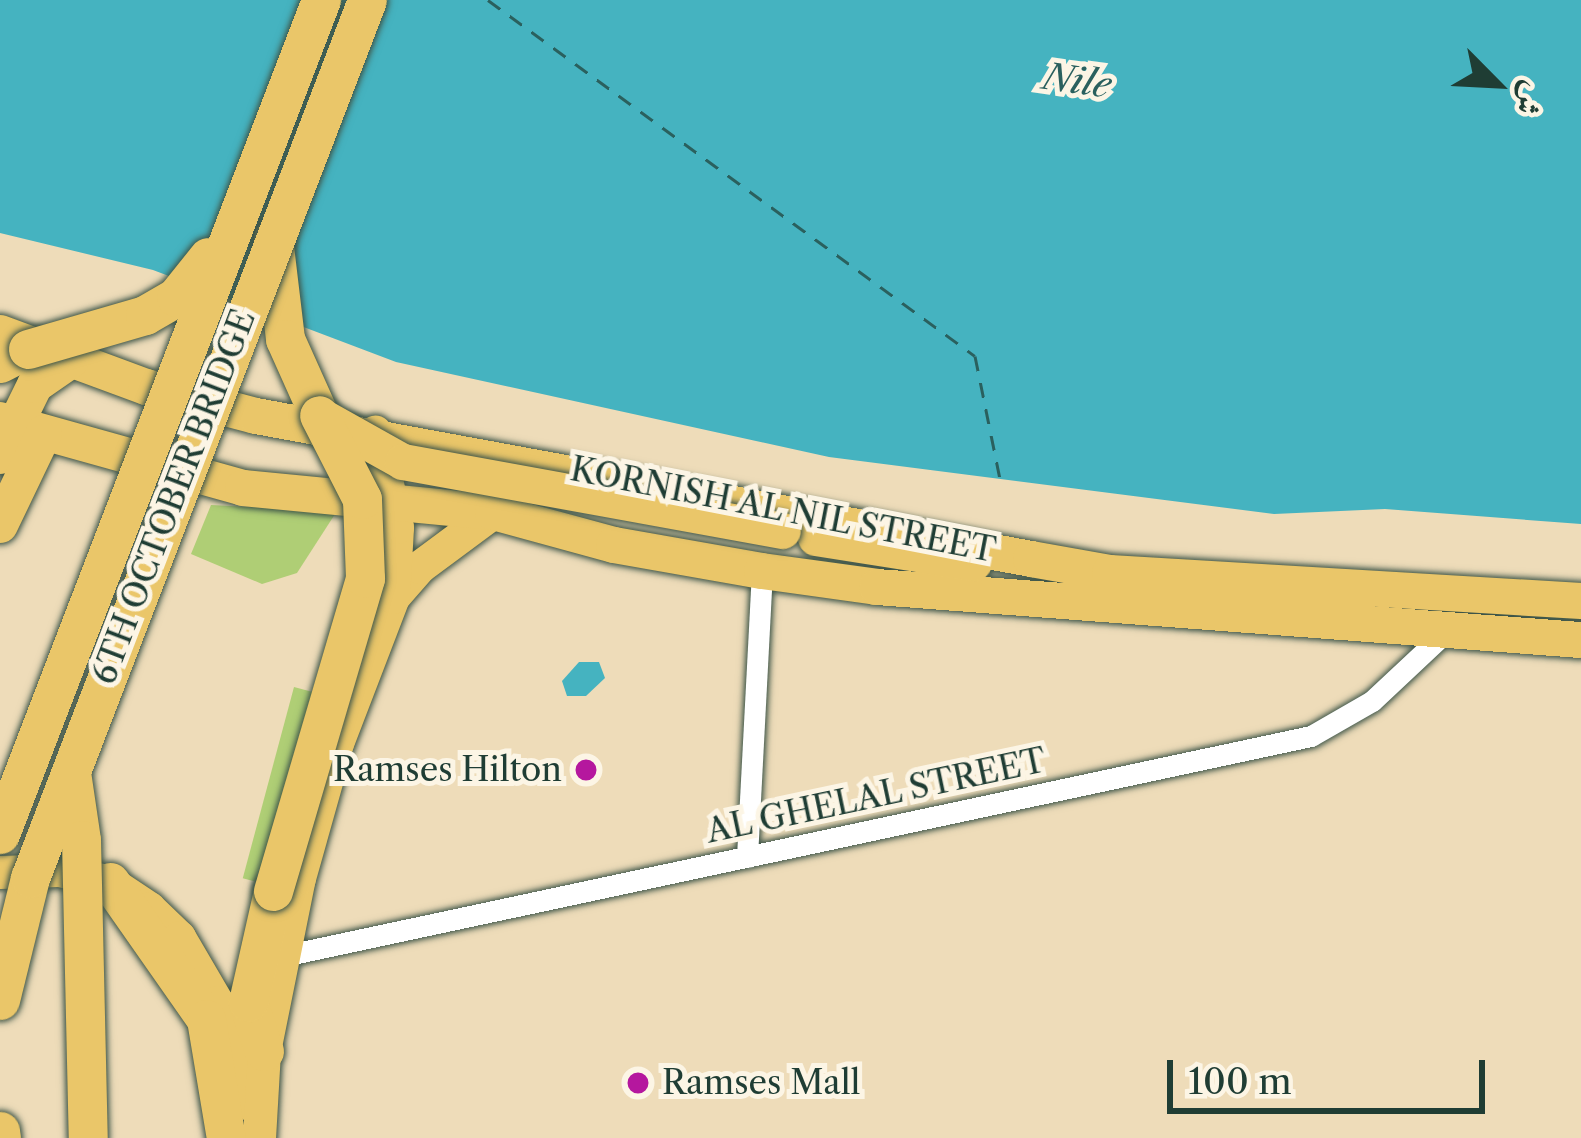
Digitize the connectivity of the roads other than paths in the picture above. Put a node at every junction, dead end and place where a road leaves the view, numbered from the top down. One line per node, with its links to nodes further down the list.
1 (321, 0): 3 (highway, 6TH OCTOBER BRIDGE, bridge)
2 (367, 0): 4 (highway, 6TH OCTOBER BRIDGE, bridge)
3 (231, 229): 5 (highway, bridge); 21 (highway, 6TH OCTOBER BRIDGE, bridge)
4 (272, 236): 7 (highway, bridge); 20 (highway, 6TH OCTOBER BRIDGE, bridge)
5 (7, 349): 6 (highway, KORNISH AL NIL STREET)
6 (71, 360): 8 (highway, KORNISH AL NIL STREET); 9 (highway)
7 (319, 415): 14 (highway, bridge); 27 (highway, bridge)
8 (375, 432): 10 (highway, KORNISH AL NIL STREET); 11 (main road)
9 (15, 433): 11 (highway, KORNISH AL NIL STREET); 13 (highway)
10 (516, 459): 12 (highway); 14 (highway, KORNISH AL NIL STREET)
11 (393, 502): 12 (highway, KORNISH AL NIL STREET); 16 (main road)
12 (503, 515): 15 (highway, KORNISH AL NIL STREET); 16 (main road)
13 (0, 525)
14 (1031, 560): 17 (highway, KORNISH AL NIL STREET)
15 (762, 571): 18 (highway, KORNISH AL NIL STREET); 22 (street)
16 (393, 597): 25 (main road)
17 (1581, 601)
18 (1448, 630): 19 (highway, KORNISH AL NIL STREET); 22 (street, AL GHELAL STREET)
19 (1581, 640)
20 (71, 771): 26 (highway, 6TH OCTOBER BRIDGE, bridge); 29 (highway, bridge)
21 (1, 827)
22 (747, 856): 25 (street, AL GHELAL STREET)
23 (0, 872): 24 (main road)
24 (110, 882): 28 (highway); 28 (main road)
25 (283, 956): 27 (main road)
26 (0, 1000)
27 (264, 1051): 28 (main road)
28 (248, 1134)
29 (88, 1138)

